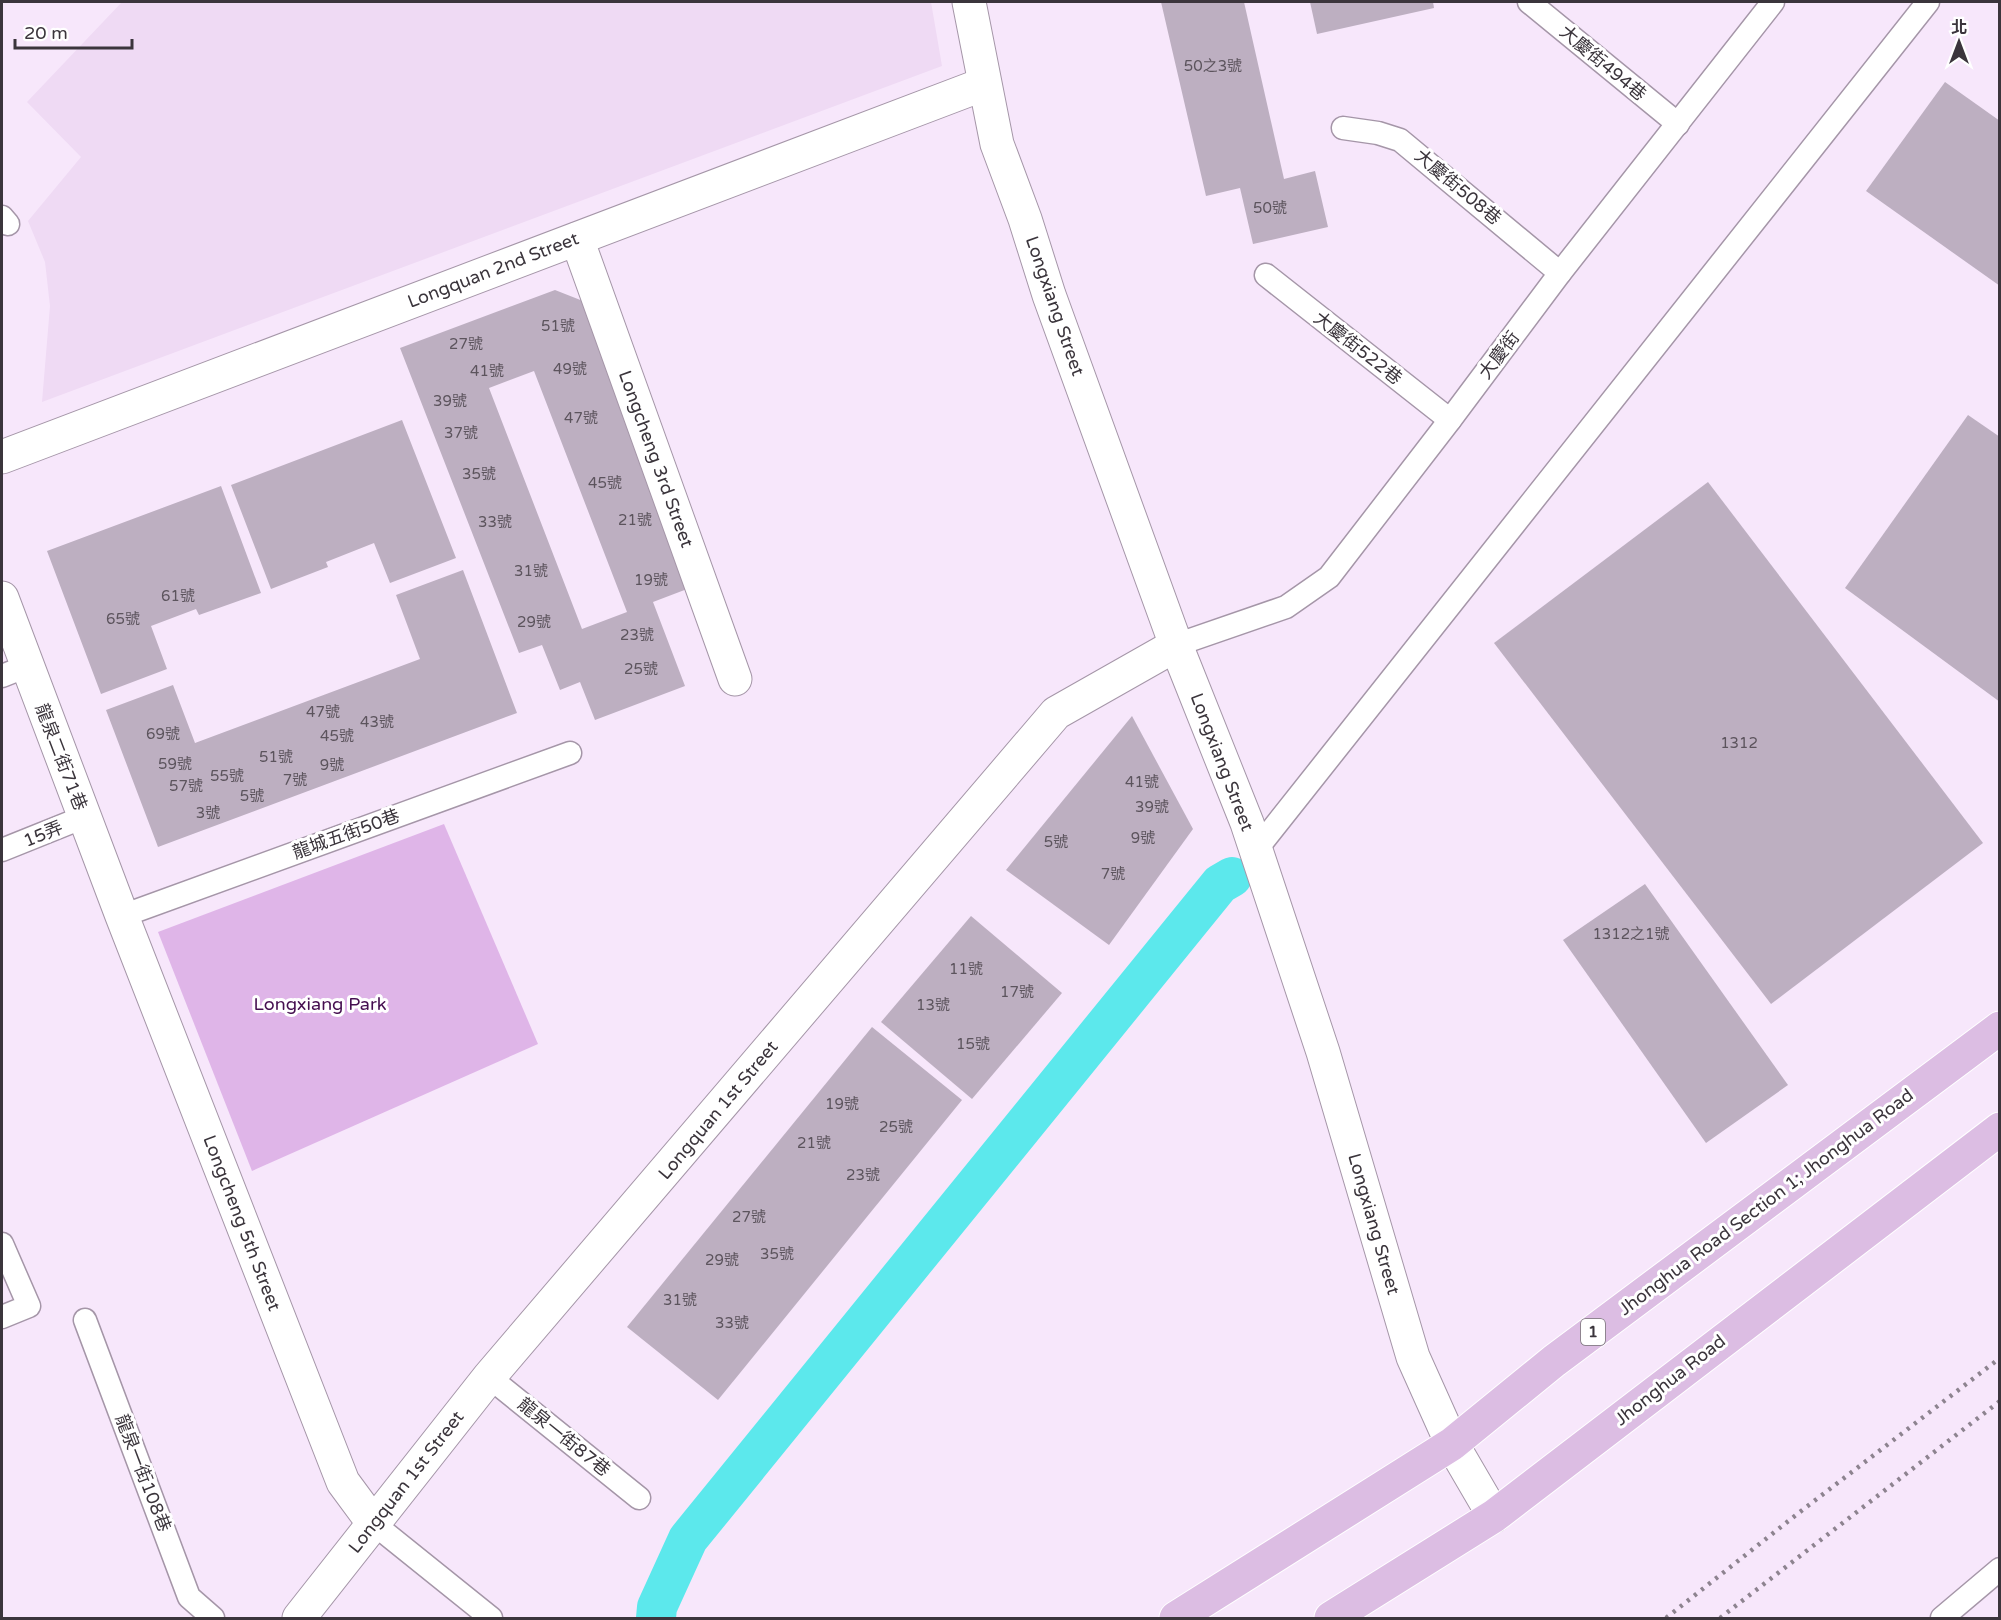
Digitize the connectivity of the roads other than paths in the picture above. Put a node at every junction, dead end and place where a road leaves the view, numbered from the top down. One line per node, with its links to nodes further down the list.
1 (969, 2): 5 (street, Longxiang Street)
2 (1529, 2): 6 (lane, 大慶街494巷)
3 (1773, 2): 6 (lane, 大慶街)
4 (1928, 2): 20 (lane)
5 (984, 84): 8 (street, Longquan 2nd Street); 14 (street, Longxiang Street)
6 (1678, 124): 9 (lane, 大慶街)
7 (1343, 128): 9 (lane, 大慶街508巷)
8 (577, 238): 12 (street, Longquan 2nd Street); 16 (street, Longcheng 3rd Street)
9 (1560, 273): 11 (lane, 大慶街)
10 (1266, 275): 11 (lane, 大慶街522巷)
11 (1450, 420): 14 (lane, 大慶街)
12 (2, 457)
13 (2, 598): 15 (street, 龍泉二街71巷)
14 (1176, 645): 20 (street, Longxiang Street); 27 (street, Longquan 1st Street)
15 (14, 671): 18 (street, 龍泉二街71巷)
16 (735, 679)
17 (570, 753): 21 (lane, 龍城五街50巷)
18 (84, 817): 19 (lane, 15弄); 21 (street, 龍泉二街71巷)
19 (2, 850)
20 (1256, 850): 28 (street, Longxiang Street)
21 (122, 916): 31 (street, Longcheng 5th Street)
22 (2000, 1028): 28 (main road, Jhonghua Road Section 1; Jhonghua Road / 1)
23 (2000, 1129): 30 (main road, Jhonghua Road)
24 (2, 1245): 25 (lane)
25 (2, 1317)
26 (85, 1320): 33 (lane, 龍泉一街108巷)
27 (489, 1377): 29 (lane, 龍泉一街87巷); 31 (street, Longquan 1st Street)
28 (1452, 1444): 30 (street, Longxiang Street); 36 (main road, Jhonghua Road Section 1; Jhonghua Road / 1)
29 (639, 1497)
30 (1494, 1516): 37 (main road, Jhonghua Road)
31 (374, 1524): 34 (street, Longquan 1st Street); 35 (lane)
32 (2000, 1569): 38 (lane)
33 (213, 1618)
34 (300, 1618)
35 (491, 1618)
36 (1176, 1618)
37 (1331, 1618)
38 (1942, 1618)

